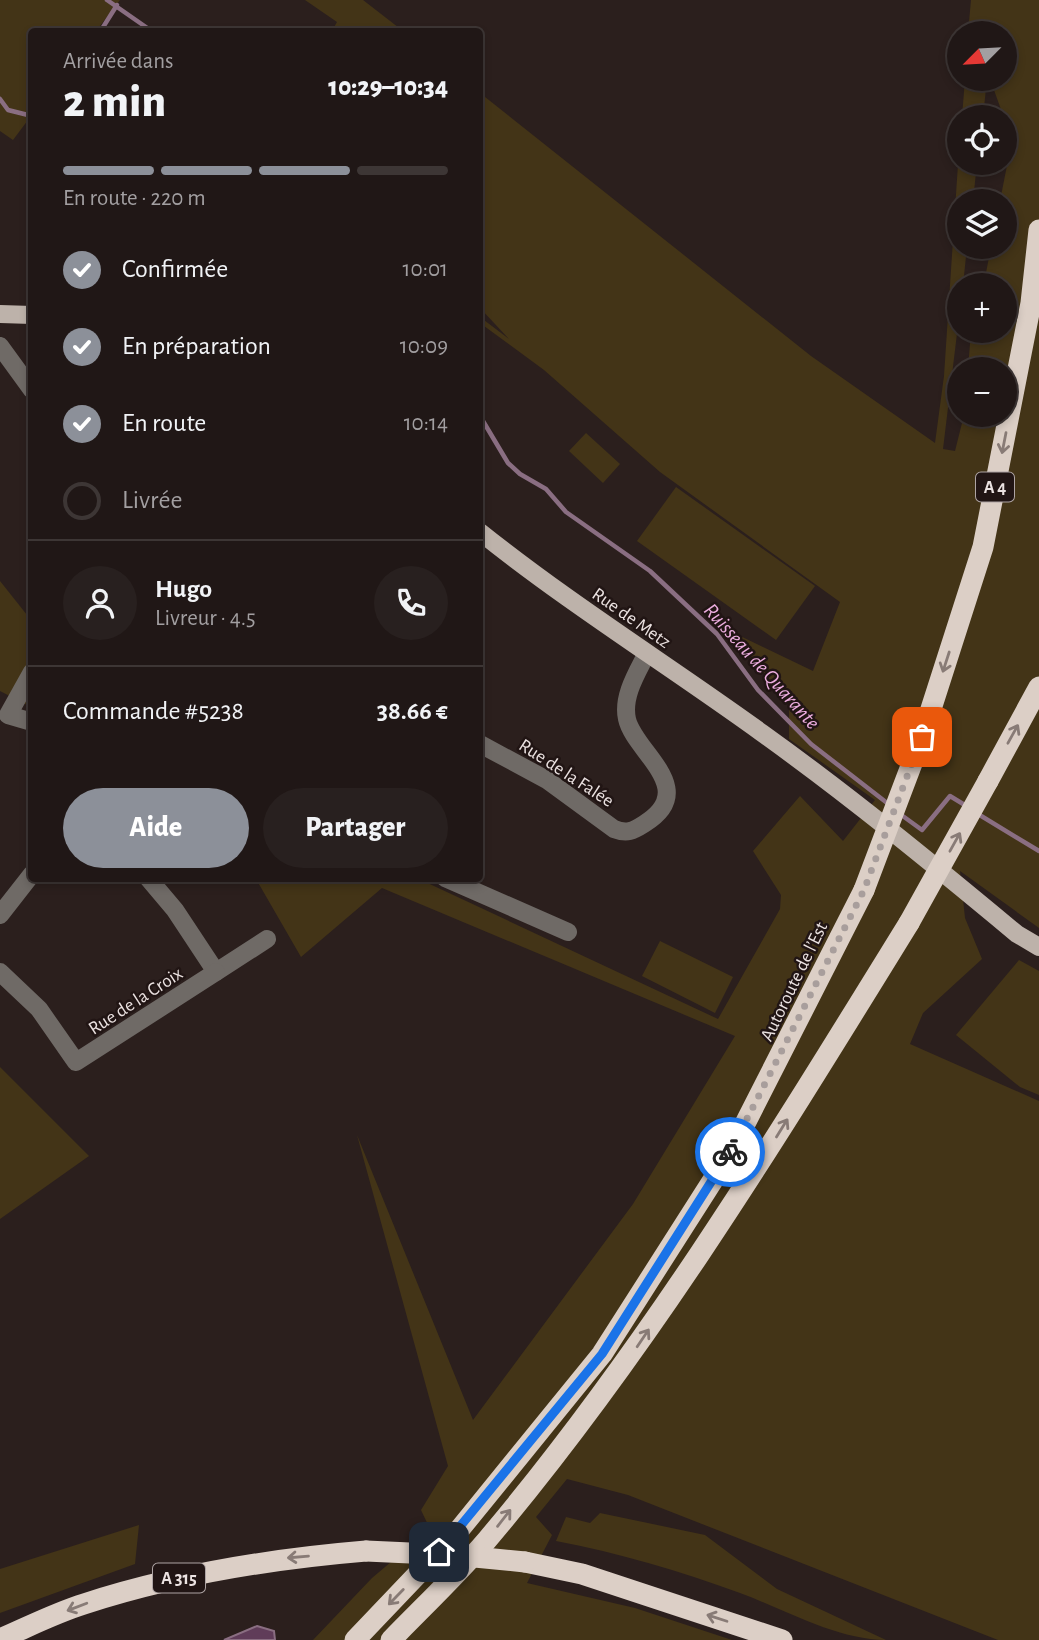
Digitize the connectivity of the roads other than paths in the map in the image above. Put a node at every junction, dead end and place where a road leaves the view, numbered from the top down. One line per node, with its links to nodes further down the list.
1 (1039, 230): 23 (highway, Autoroute de l’Est / A 4, one-way to 23, bridge)
2 (0, 314): 3 (main road)
3 (28, 314)
4 (0, 346): 5 (street)
5 (28, 384)
6 (483, 535): 7 (main road, Rue de Metz)
7 (648, 653): 12 (street, Rue de la Falée); 19 (main road, Rue de Metz)
8 (28, 678): 10 (street)
9 (1039, 687): 24 (highway, one-way to 9, bridge)
10 (4, 712): 11 (street)
11 (28, 721)
12 (483, 746)
13 (28, 879): 16 (street)
14 (151, 882): 21 (street)
15 (454, 882): 17 (street)
16 (0, 915)
17 (568, 932)
18 (267, 939): 21 (street, Rue de la Croix)
19 (1039, 947)
20 (0, 972): 21 (street, Rue de la Croix)
21 (216, 972)
22 (0, 1639): 25 (highway, A 315, one-way to 22, bridge)
23 (355, 1640)
24 (391, 1640)
25 (782, 1640)

